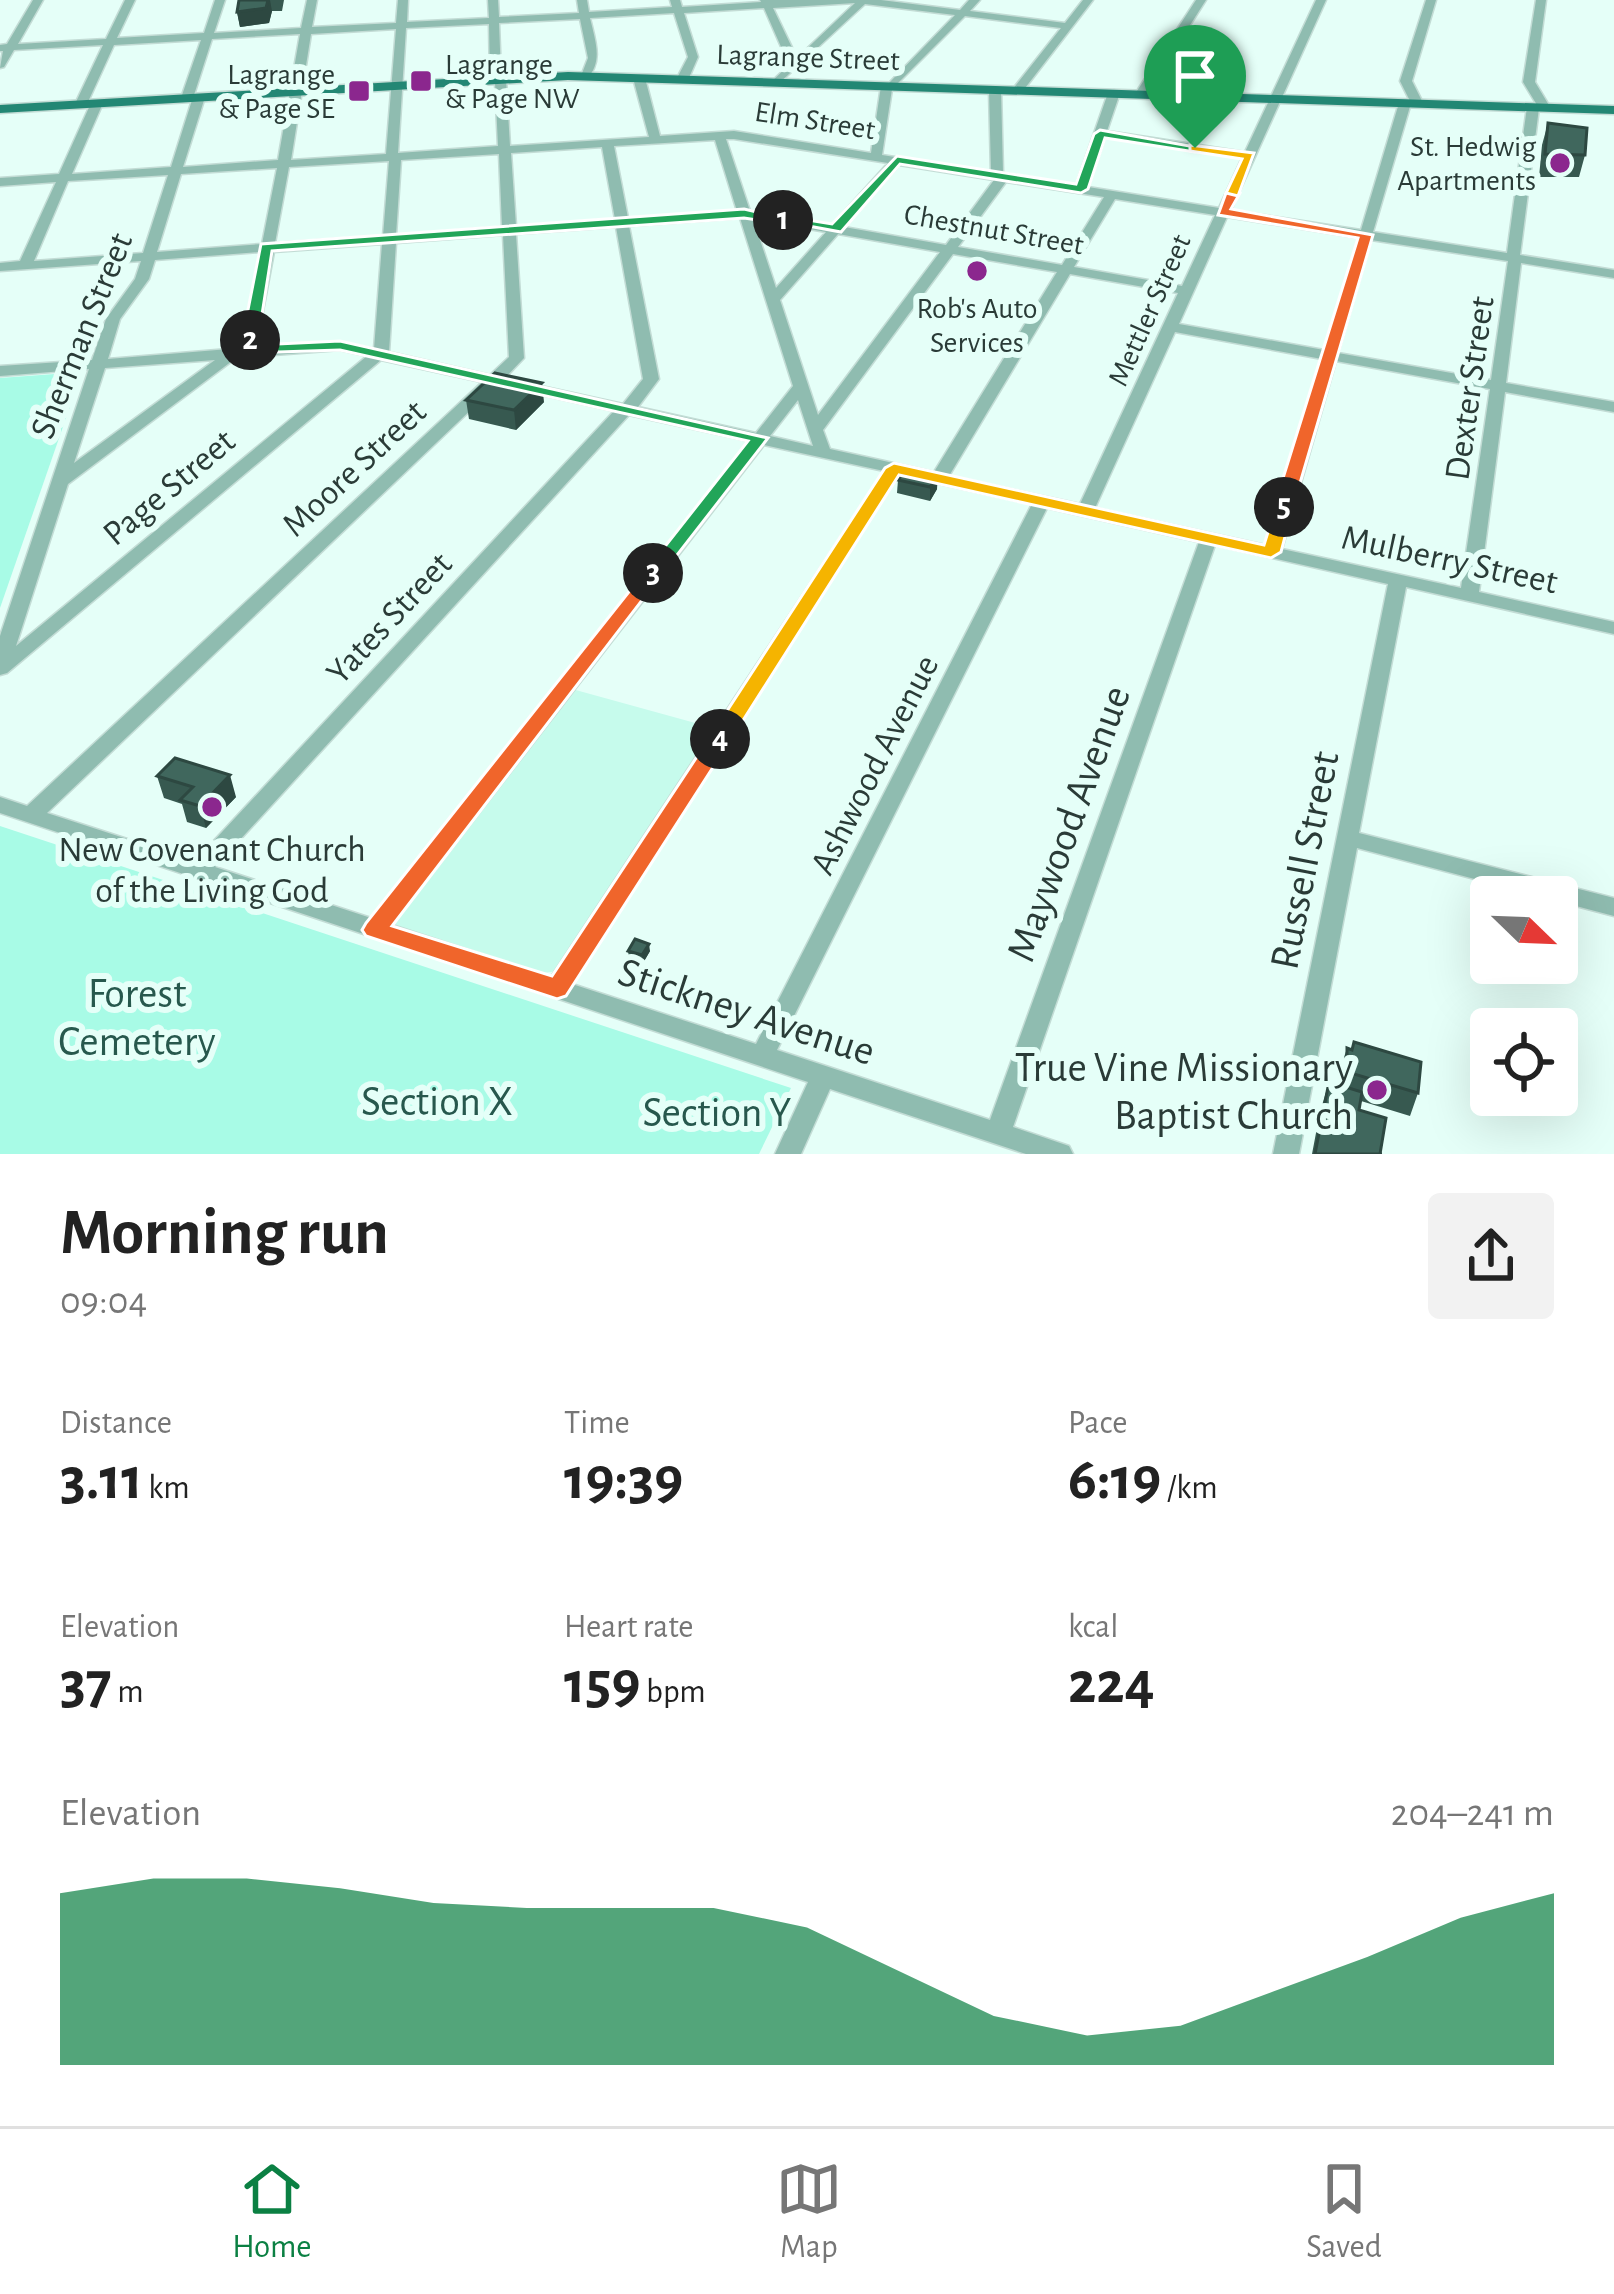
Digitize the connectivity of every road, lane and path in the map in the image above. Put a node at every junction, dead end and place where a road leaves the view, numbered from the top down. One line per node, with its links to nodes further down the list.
1 (38, 0): 25 (street)
2 (130, 0): 24 (street)
3 (220, 0): 23 (street, Sherman Street)
4 (312, 0): 22 (street)
5 (403, 0): 20 (street)
6 (493, 0): 19 (street, Moore Street)
7 (582, 0): 18 (street)
8 (860, 0): 15 (street); 17 (street); 26 (street)
9 (975, 0): 17 (street)
10 (1088, 0): 21 (street)
11 (1201, 0): 39 (street)
12 (1321, 0): 41 (street, Mettler Street)
13 (1431, 0): 43 (street)
14 (1541, 0): 44 (street, Dexter Street)
15 (766, 3): 16 (street); 26 (street)
16 (676, 5): 18 (street); 31 (street)
17 (962, 13): 21 (street); 34 (street)
18 (585, 15): 19 (street); 28 (street)
19 (495, 20): 20 (street); 30 (street, Moore Street)
20 (401, 25): 22 (street); 33 (street)
21 (1068, 26): 36 (street)
22 (306, 31): 23 (street); 37 (street)
23 (209, 36): 24 (street); 40 (street, Sherman Street)
24 (110, 41): 25 (street); 42 (street)
25 (5, 47): 27 (street)
26 (794, 64): 32 (street)
27 (0, 65)
28 (586, 76): 29 (main road, Lagrange Street); 30 (main road, Lagrange Street)
29 (639, 78): 31 (main road, Lagrange Street); 49 (street)
30 (498, 79): 33 (main road, Lagrange Street); 51 (street, Moore Street)
31 (682, 80): 32 (main road, Lagrange Street)
32 (776, 82): 34 (main road, Lagrange Street)
33 (396, 86): 37 (main road, Lagrange Street); 52 (street)
34 (890, 86): 35 (main road, Lagrange Street); 54 (street)
35 (995, 89): 36 (main road, Lagrange Street); 58 (street)
36 (1018, 90): 38 (main road, Lagrange Street)
37 (296, 91): 40 (main road, Lagrange Street); 56 (street)
38 (1114, 93): 39 (main road, Lagrange Street); 47 (street)
39 (1142, 94): 41 (main road, Lagrange Street)
40 (193, 97): 42 (main road, Lagrange Street); 57 (street, Sherman Street)
41 (1276, 99): 43 (main road, Lagrange Street); 53 (street, Mettler Street)
42 (89, 103): 45 (main road, Lagrange Street); 59 (street)
43 (1412, 103): 44 (main road, Lagrange Street); 68 (street)
44 (1538, 107): 46 (main road, Lagrange Street); 73 (street, Dexter Street)
45 (0, 109)
46 (1614, 110)
47 (1100, 134): 53 (street); 61 (street)
48 (718, 135): 49 (street, Elm Street); 54 (street, Elm Street); 64 (street)
49 (655, 139): 50 (street, Elm Street)
50 (608, 142): 51 (street, Elm Street); 65 (street, Yates Street)
51 (504, 149): 52 (street, Elm Street); 67 (street, Moore Street)
52 (393, 156): 56 (street, Elm Street); 69 (street)
53 (1250, 156): 63 (street, Mettler Street)
54 (876, 157): 55 (street, Elm Street)
55 (897, 160): 58 (street, Elm Street); 66 (street)
56 (281, 164): 57 (street, Elm Street); 70 (street)
57 (174, 171): 59 (street, Elm Street); 72 (street, Sherman Street)
58 (1000, 177): 61 (street, Elm Street); 71 (street)
59 (63, 178): 60 (street, Elm Street); 74 (street)
60 (0, 182)
61 (1081, 189): 62 (street, Elm Street)
62 (1112, 194): 63 (street, Elm Street); 76 (street)
63 (1223, 212): 68 (street, Elm Street); 78 (street, Mettler Street)
64 (744, 214): 65 (street, Chestnut Street); 66 (street, Chestnut Street); 79 (street)
65 (622, 223): 67 (street, Chestnut Street); 90 (street, Yates Street)
66 (836, 229): 71 (street, Chestnut Street); 79 (street)
67 (509, 231): 69 (street, Chestnut Street); 86 (street, Moore Street)
68 (1366, 235): 73 (street, Elm Street); 83 (street)
69 (389, 239): 70 (street, Chestnut Street); 82 (street)
70 (266, 248): 72 (street, Chestnut Street); 81 (street)
71 (949, 249): 76 (street, Chestnut Street); 91 (street)
72 (150, 256): 74 (street, Chestnut Street); 84 (street, Sherman Street)
73 (1514, 259): 77 (street, Elm Street); 88 (street, Dexter Street)
74 (25, 265): 75 (street, Chestnut Street)
75 (1, 268)
76 (1066, 269): 78 (street, Chestnut Street); 95 (street)
77 (1614, 274)
78 (1189, 290): 80 (street, Mettler Street)
79 (772, 301): 87 (street)
80 (1172, 327): 83 (street); 98 (street, Mettler Street)
81 (242, 350): 82 (street, Mulberry Street); 84 (street, Mulberry Street); 96 (street)
82 (380, 354): 86 (street, Mulberry Street); 104 (street, Page Street)
83 (1330, 356): 88 (street); 100 (street)
84 (100, 362): 85 (street, Mulberry Street); 96 (street, Sherman Street)
85 (0, 370)
86 (495, 380): 90 (street, Mulberry Street); 106 (street, Moore Street)
87 (801, 386): 91 (street); 92 (street)
88 (1498, 386): 89 (street); 102 (street, Dexter Street)
89 (1614, 407)
90 (627, 409): 92 (street, Mulberry Street); 108 (street, Yates Street)
91 (815, 430): 93 (street)
92 (759, 438): 93 (street, Mulberry Street); 110 (street)
93 (823, 452): 94 (street, Mulberry Street)
94 (894, 468): 95 (street, Mulberry Street); 111 (street)
95 (939, 478): 97 (street, Mulberry Street)
96 (58, 483): 104 (street, Sherman Street)
97 (1042, 501): 98 (street, Mulberry Street); 112 (street, Ashwood Avenue)
98 (1085, 511): 99 (street, Mulberry Street)
99 (1209, 538): 100 (street, Mulberry Street); 114 (street, Maywood Avenue)
100 (1271, 552): 101 (street, Mulberry Street)
101 (1398, 580): 102 (street, Mulberry Street); 107 (street, Russell Street)
102 (1469, 596): 103 (street, Mulberry Street)
103 (1614, 628)
104 (0, 667)
105 (0, 805): 106 (street, Stickney Avenue)
106 (31, 815): 108 (street, Stickney Avenue)
107 (1347, 838): 109 (street); 117 (street, Russell Street)
108 (199, 870): 110 (street, Stickney Avenue)
109 (1614, 907)
110 (375, 930): 111 (street, Stickney Avenue)
111 (557, 988): 112 (street, Stickney Avenue)
112 (762, 1056): 113 (street, Stickney Avenue)
113 (823, 1076): 114 (street, Stickney Avenue); 115 (street)
114 (998, 1134): 116 (street, Stickney Avenue)
115 (788, 1154)
116 (1060, 1154)
117 (1286, 1154)

